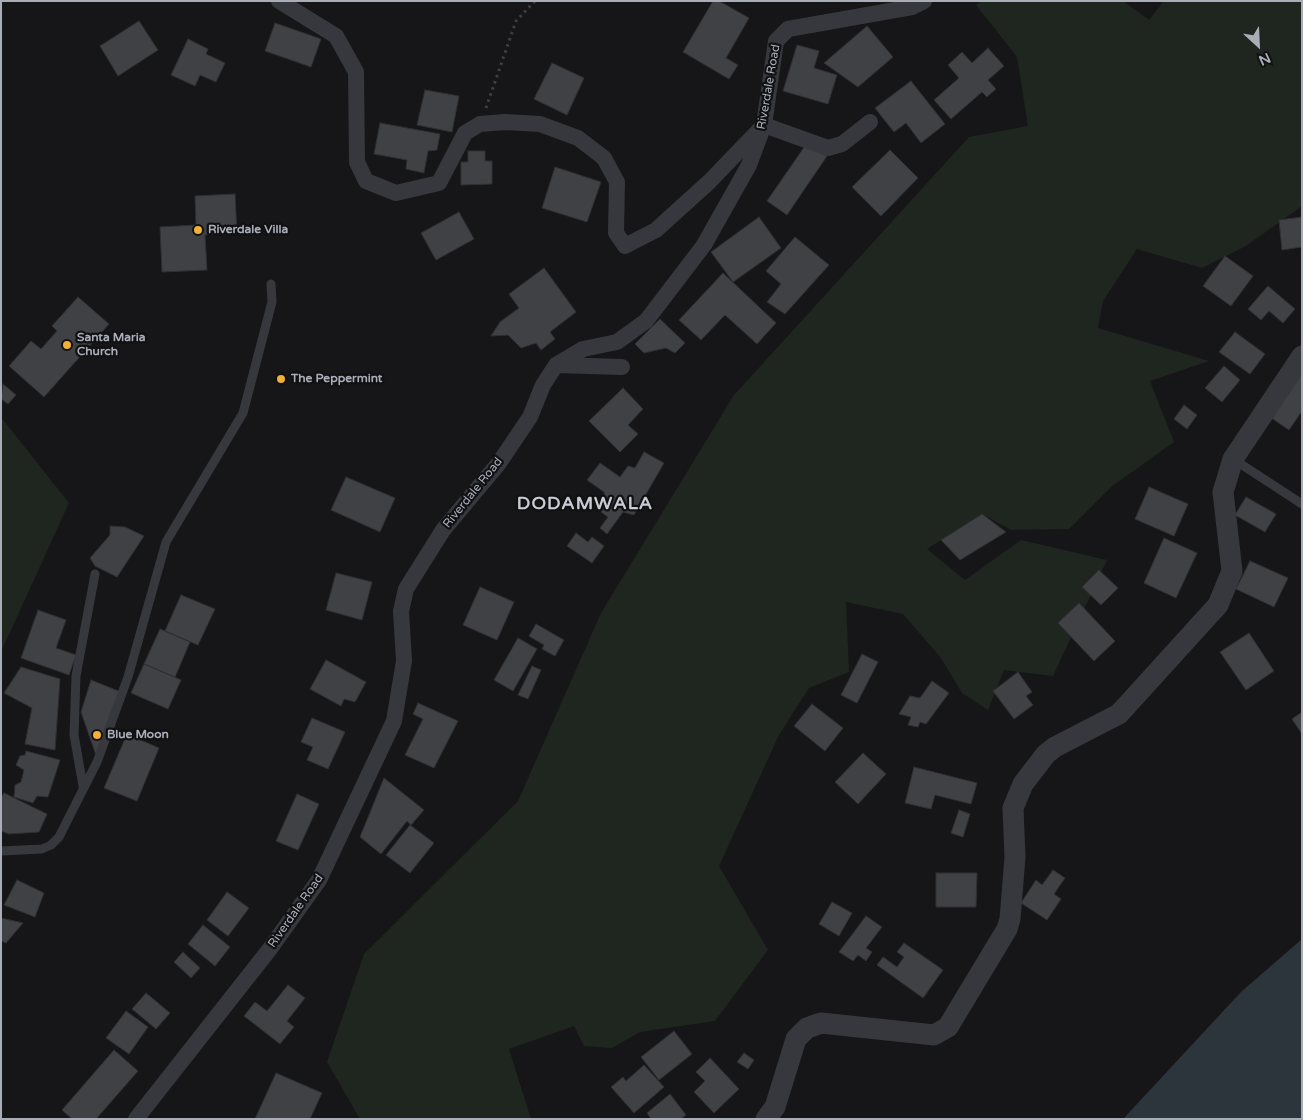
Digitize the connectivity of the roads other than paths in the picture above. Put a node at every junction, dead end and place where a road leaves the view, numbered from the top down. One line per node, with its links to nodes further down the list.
1 (279, 1): 4 (street)
2 (924, 1): 4 (street, Riverdale Road)
3 (870, 122): 4 (street)
4 (764, 125): 7 (street, Riverdale Road)
5 (270, 284): 12 (lane)
6 (1302, 356): 9 (street)
7 (556, 365): 8 (street); 14 (street, Riverdale Road)
8 (622, 367)
9 (1233, 459): 10 (lane); 15 (street)
10 (1302, 504)
11 (96, 574): 12 (lane)
12 (83, 786): 13 (lane)
13 (1, 851)
14 (136, 1119)
15 (766, 1119)

